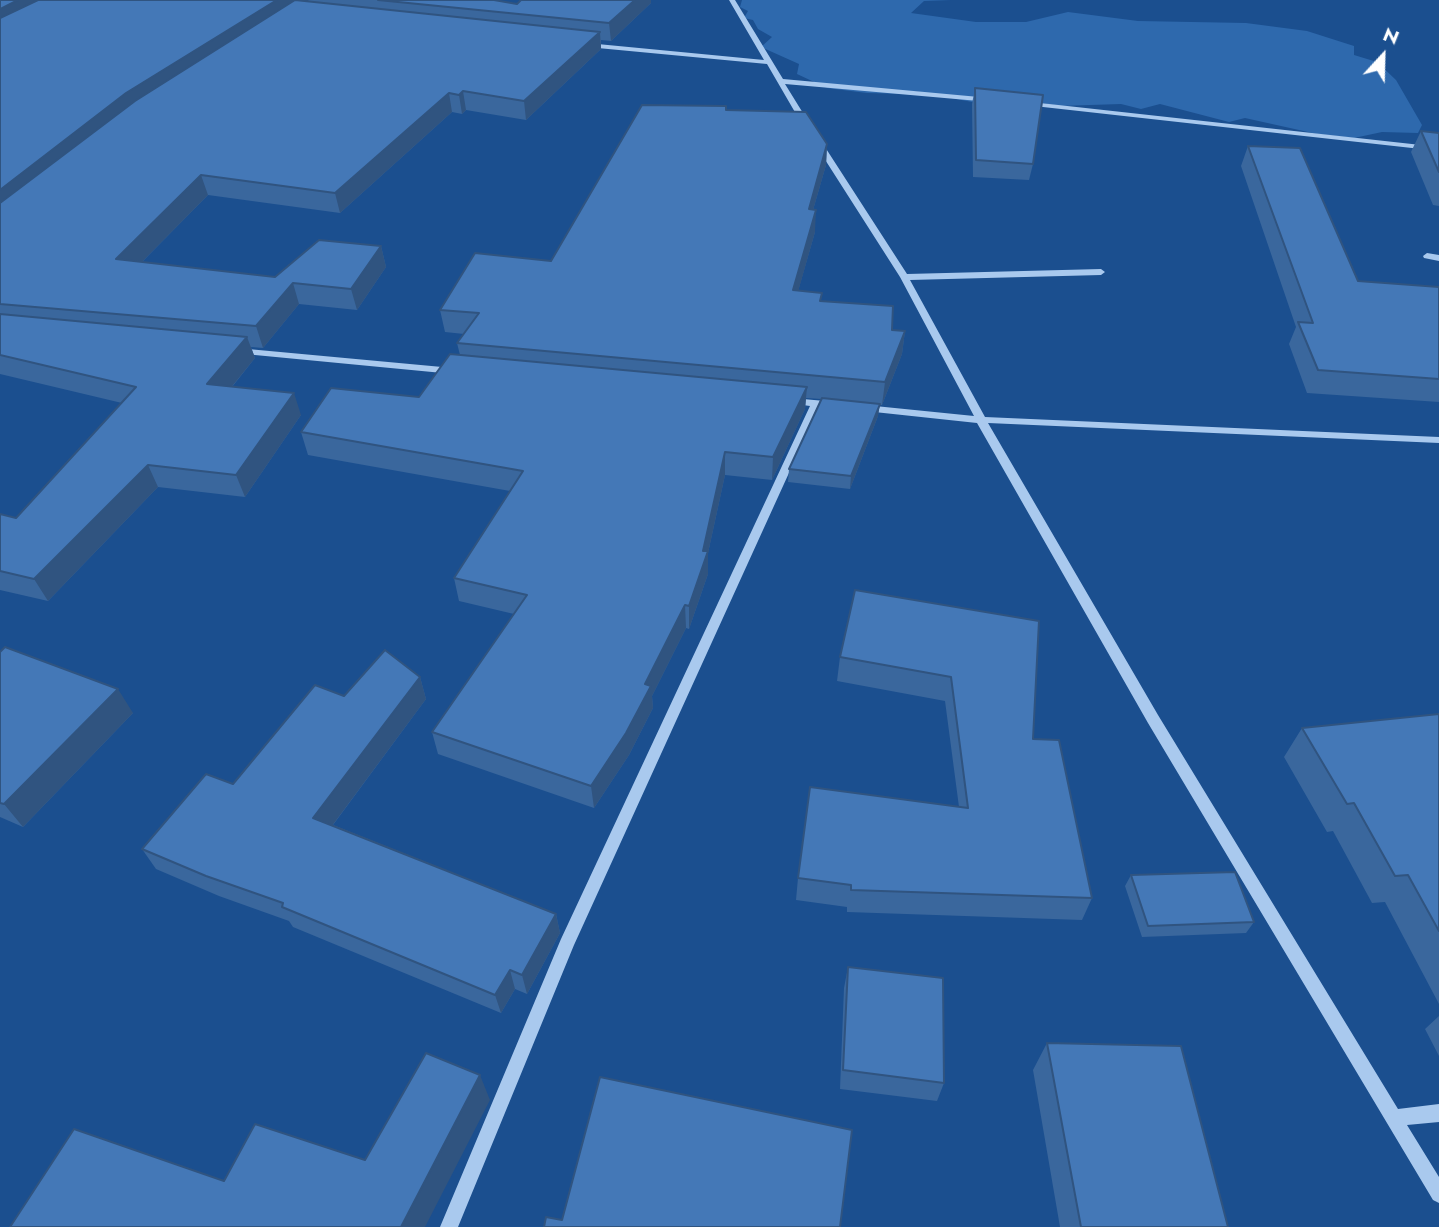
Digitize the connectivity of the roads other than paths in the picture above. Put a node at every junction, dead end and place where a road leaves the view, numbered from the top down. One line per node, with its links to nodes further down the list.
1 (732, 0): 3 (street)
2 (577, 44): 3 (street)
3 (766, 62): 4 (street)
4 (779, 81): 5 (street); 11 (street)
5 (1000, 101)
6 (1014, 102): 7 (street)
7 (1439, 149)
8 (1427, 256): 9 (street)
9 (1439, 258)
10 (1101, 272): 11 (street)
11 (904, 277): 18 (street)
12 (219, 349): 13 (street)
13 (464, 372)
14 (776, 400): 15 (street)
15 (816, 403): 16 (street); 23 (street)
16 (844, 406)
17 (858, 408): 18 (street)
18 (981, 420): 19 (street); 21 (street)
19 (1439, 440)
20 (1439, 1113): 21 (street)
21 (1396, 1118): 22 (street)
22 (1439, 1194)
23 (449, 1227)

